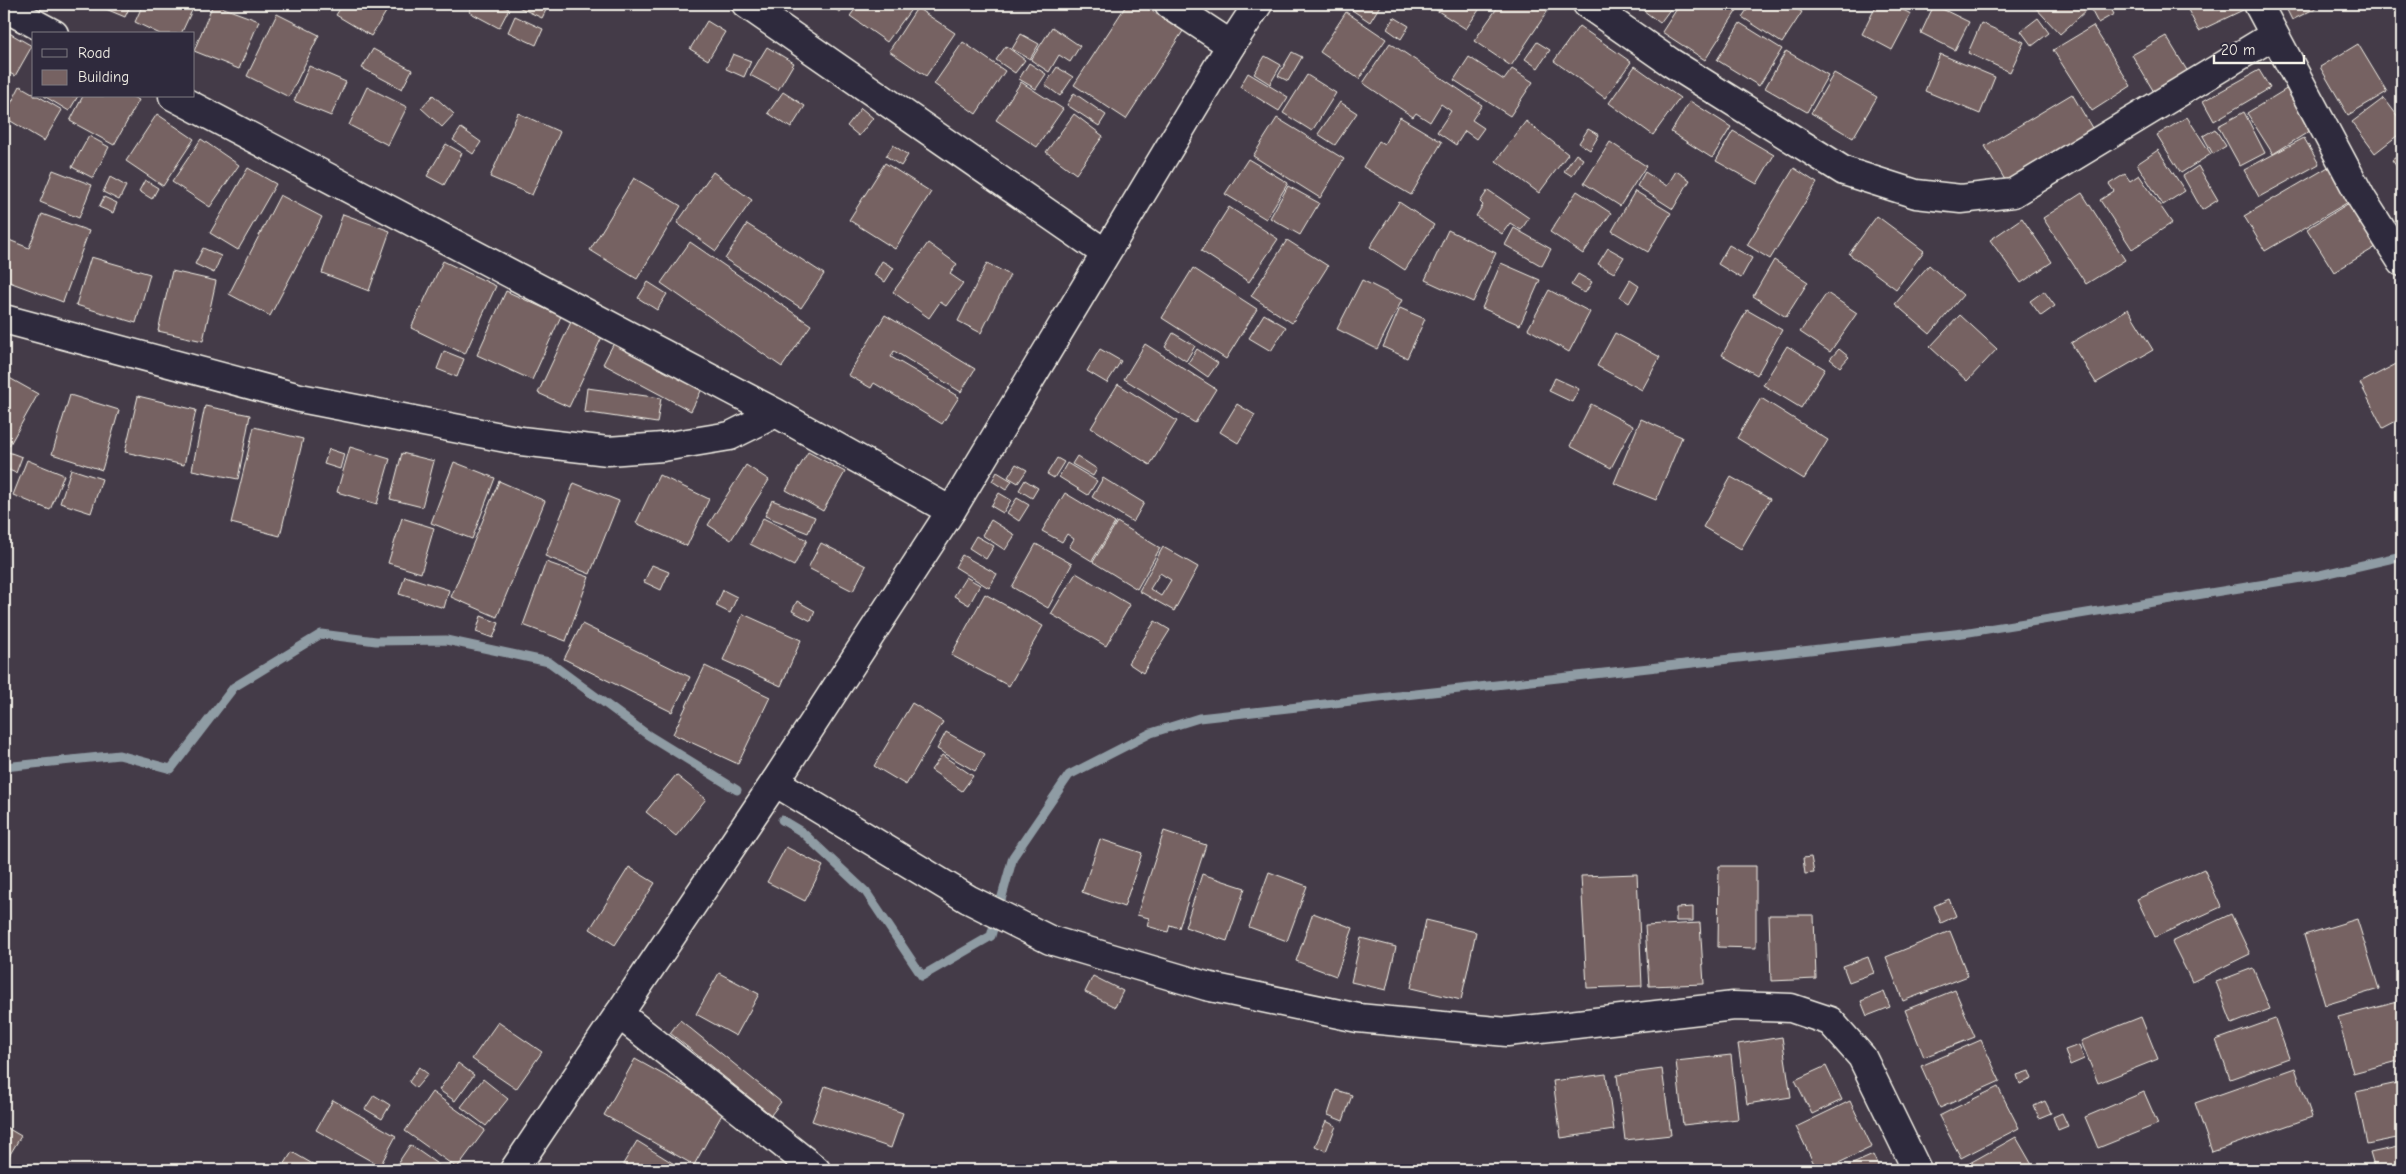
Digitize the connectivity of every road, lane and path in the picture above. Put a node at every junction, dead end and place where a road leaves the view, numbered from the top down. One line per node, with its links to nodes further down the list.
1 (746, 4): 11 (street)
2 (1169, 4): 9 (street)
3 (1258, 4): 9 (street)
4 (1587, 4): 8 (street)
5 (2258, 4): 8 (street)
6 (4, 7): 7 (street)
7 (50, 32)
8 (2274, 36): 12 (street)
9 (1231, 44): 11 (street)
10 (177, 98): 14 (street)
11 (1105, 252): 15 (street)
12 (2402, 262)
13 (4, 319): 14 (street)
14 (776, 413): 15 (street)
15 (951, 511): 16 (street)
16 (775, 782): 17 (street); 20 (street)
17 (619, 1014): 18 (street); 19 (street)
18 (514, 1170)
19 (816, 1170)
20 (1917, 1170)

